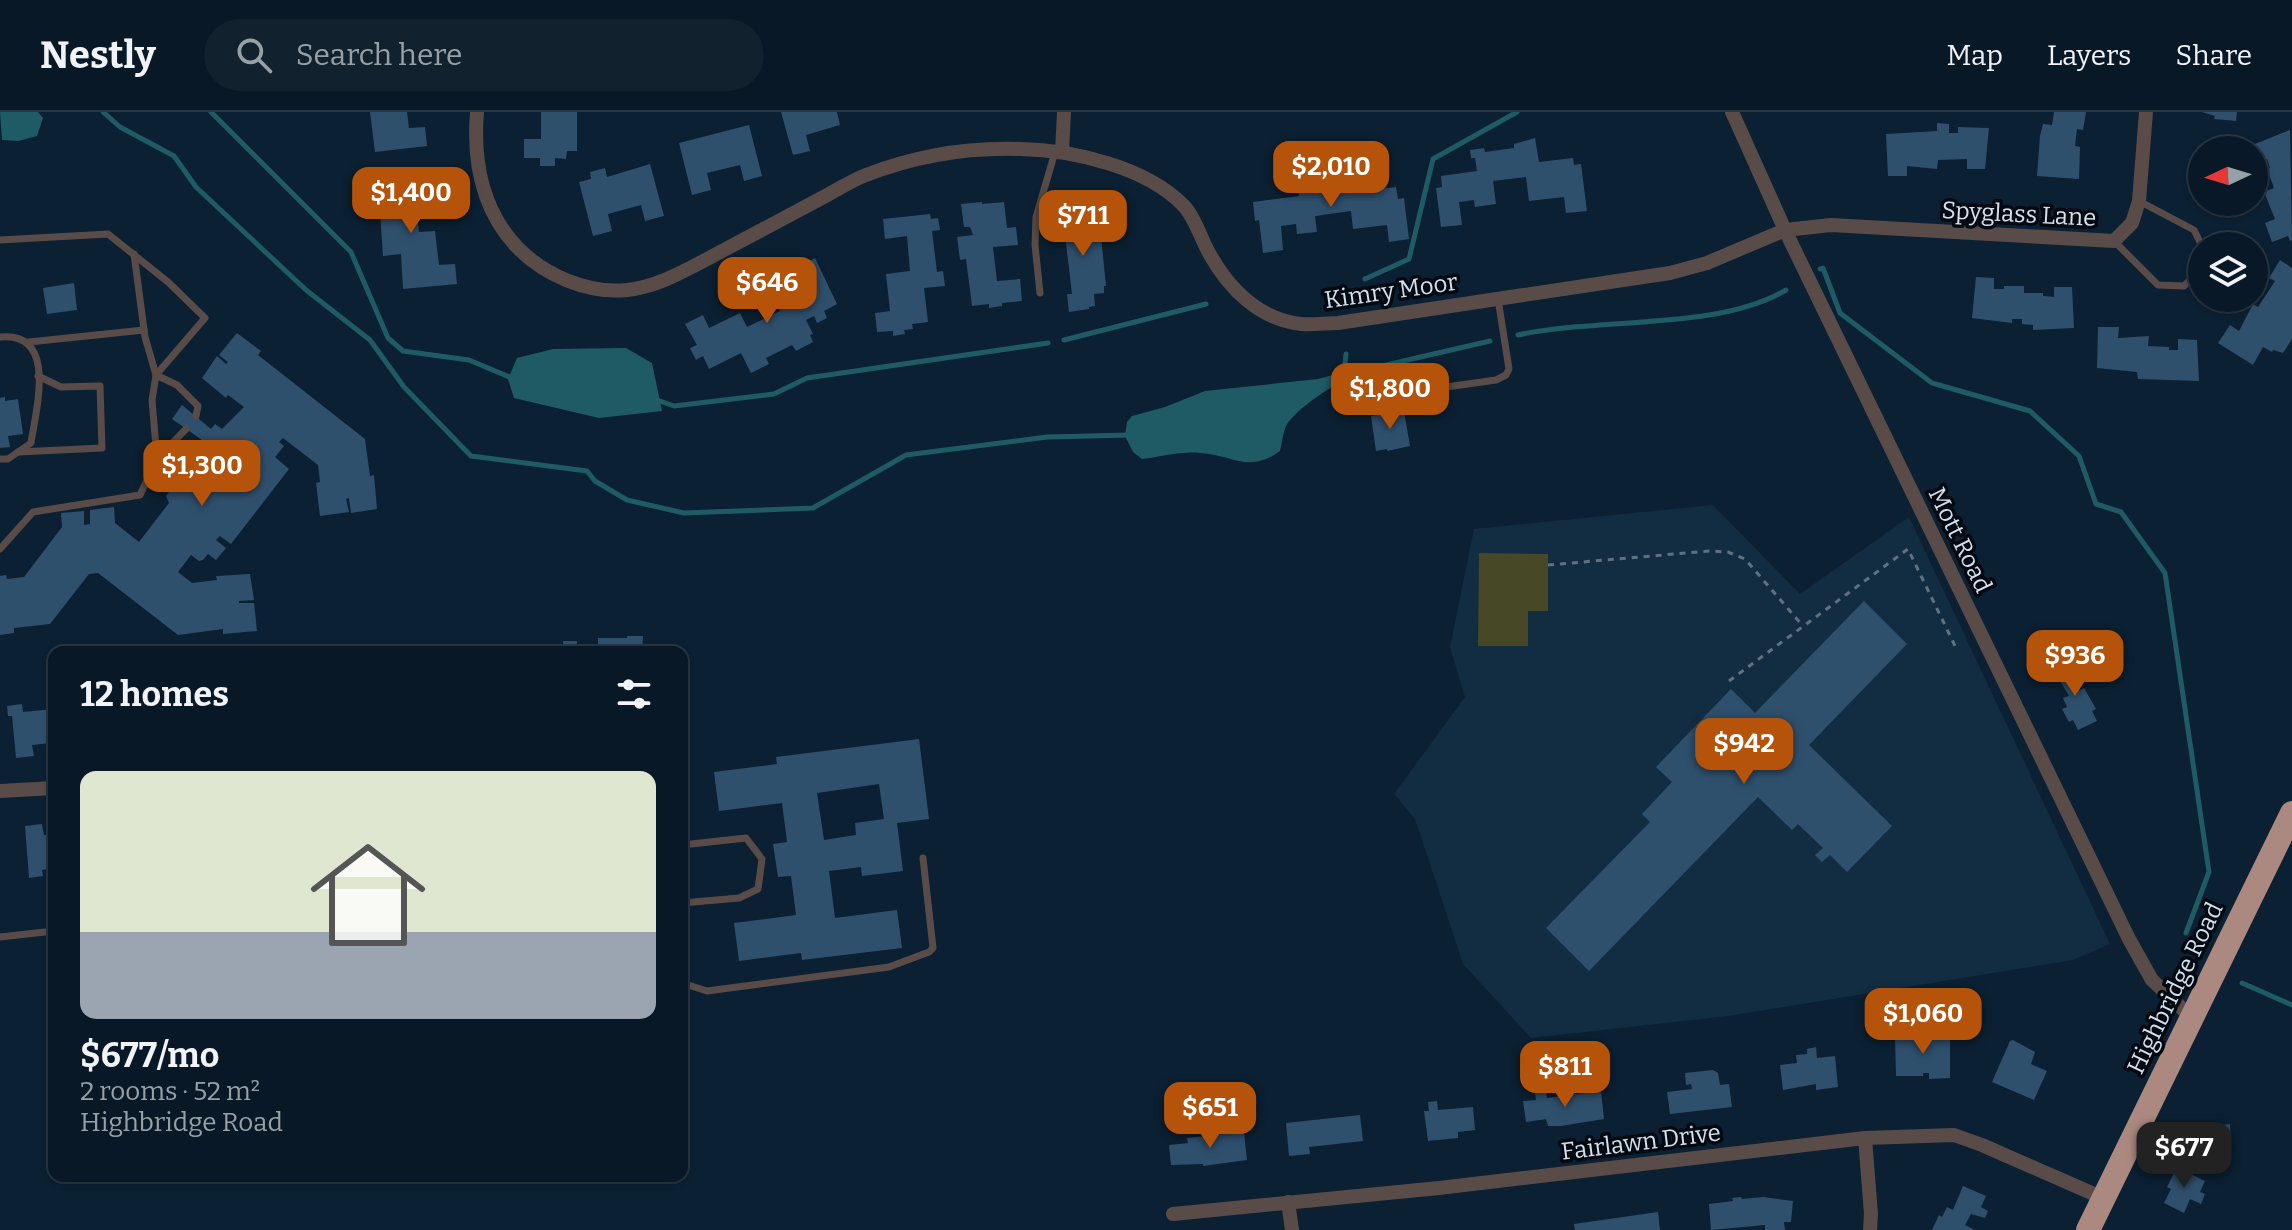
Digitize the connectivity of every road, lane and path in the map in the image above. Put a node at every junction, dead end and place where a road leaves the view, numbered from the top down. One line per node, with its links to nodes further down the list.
1 (477, 112): 5 (street, Kimry Moor)
2 (1064, 112): 5 (street)
3 (1732, 112): 7 (street, Mott Road)
4 (2146, 112): 6 (street, Spyglass Lane)
5 (1059, 152): 13 (lane); 14 (street, Kimry Moor)
6 (2139, 201): 8 (lane); 10 (street, Spyglass Lane)
7 (1785, 230): 10 (street, Spyglass Lane); 14 (street, Kimry Moor); 40 (street, Mott Road)
8 (2195, 232)
9 (0, 240): 11 (lane)
10 (2114, 241): 12 (lane)
11 (134, 254): 15 (lane); 18 (lane)
12 (2188, 282)
13 (1040, 293)
14 (1498, 299): 20 (lane)
15 (144, 330): 17 (lane); 18 (lane)
16 (0, 337): 17 (lane)
17 (29, 342): 19 (lane)
18 (156, 375): 21 (lane); 25 (lane)
19 (38, 376): 23 (lane); 23 (lane)
20 (1397, 394)
21 (196, 416)
22 (186, 429): 25 (lane)
23 (18, 452): 24 (lane)
24 (0, 459)
25 (157, 459): 26 (lane)
26 (0, 549)
27 (1548, 565): 28 (path)
28 (1803, 626): 29 (path); 30 (path)
29 (1957, 650)
30 (1729, 681)
31 (48, 788): 32 (street)
32 (0, 791)
33 (2292, 813): 40 (highway, Highbridge Road)
34 (688, 844): 36 (lane)
35 (923, 858): 39 (lane)
36 (688, 902)
37 (48, 932): 38 (lane)
38 (0, 937)
39 (688, 985)
40 (2191, 1017): 42 (highway, Highbridge Road)
41 (1865, 1138): 42 (street, Fairlawn Drive); 43 (street, Fairlawn Drive); 46 (street)
42 (2103, 1198): 47 (highway, Highbridge Road)
43 (1288, 1202): 44 (street, Fairlawn Drive); 45 (street)
44 (1173, 1214)
45 (1292, 1230)
46 (1870, 1230)
47 (2088, 1230)

